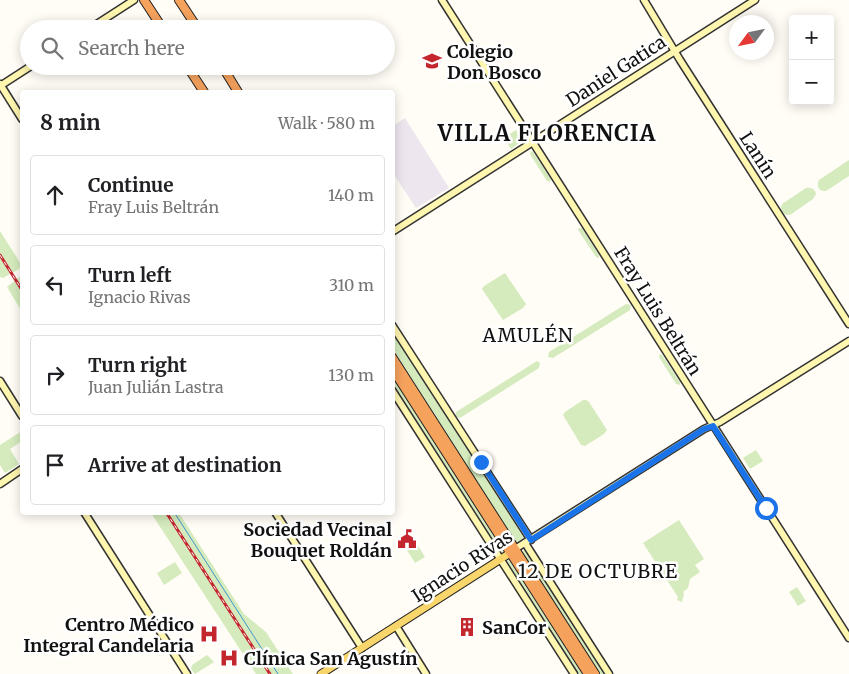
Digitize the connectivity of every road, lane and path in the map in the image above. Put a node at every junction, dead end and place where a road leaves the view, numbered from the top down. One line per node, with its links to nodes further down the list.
1 (134, 0): 7 (street)
2 (144, 0): 8 (highway)
3 (179, 0): 9 (highway)
4 (442, 0): 18 (street, Fray Luis Beltrán)
5 (644, 0): 10 (street, Lanín)
6 (755, 0): 10 (street, Daniel Gatica)
7 (103, 20)
8 (157, 20)
9 (192, 20)
10 (675, 51): 18 (street, Daniel Gatica); 20 (street, Lanín)
11 (20, 73): 14 (street)
12 (193, 75): 15 (highway)
13 (228, 75): 16 (highway)
14 (0, 85): 17 (street)
15 (203, 90)
16 (237, 90)
17 (20, 116)
18 (532, 142): 19 (street, Daniel Gatica); 28 (street, Fray Luis Beltrán)
19 (395, 230)
20 (849, 324)
21 (395, 330): 33 (street)
22 (849, 341): 28 (street, Ignacio Rivas)
23 (395, 362): 34 (highway)
24 (395, 373): 34 (highway)
25 (0, 381): 27 (street)
26 (395, 395): 35 (street)
27 (20, 413)
28 (713, 426): 33 (street, Ignacio Rivas); 37 (street, Fray Luis Beltrán)
29 (20, 470): 30 (street)
30 (0, 484)
31 (86, 515): 39 (street)
32 (277, 515): 38 (street)
33 (528, 541): 34 (street, Ignacio Rivas); 45 (street)
34 (513, 551): 35 (main road, Ignacio Rivas); 43 (highway); 44 (highway)
35 (501, 559): 36 (main road, Ignacio Rivas); 42 (street)
36 (396, 626): 38 (main road, Ignacio Rivas); 41 (street)
37 (849, 638)
38 (362, 648): 40 (main road, Ignacio Rivas)
39 (187, 674)
40 (321, 674)
41 (426, 674)
42 (574, 674)
43 (588, 674)
44 (595, 674)
45 (609, 674)

